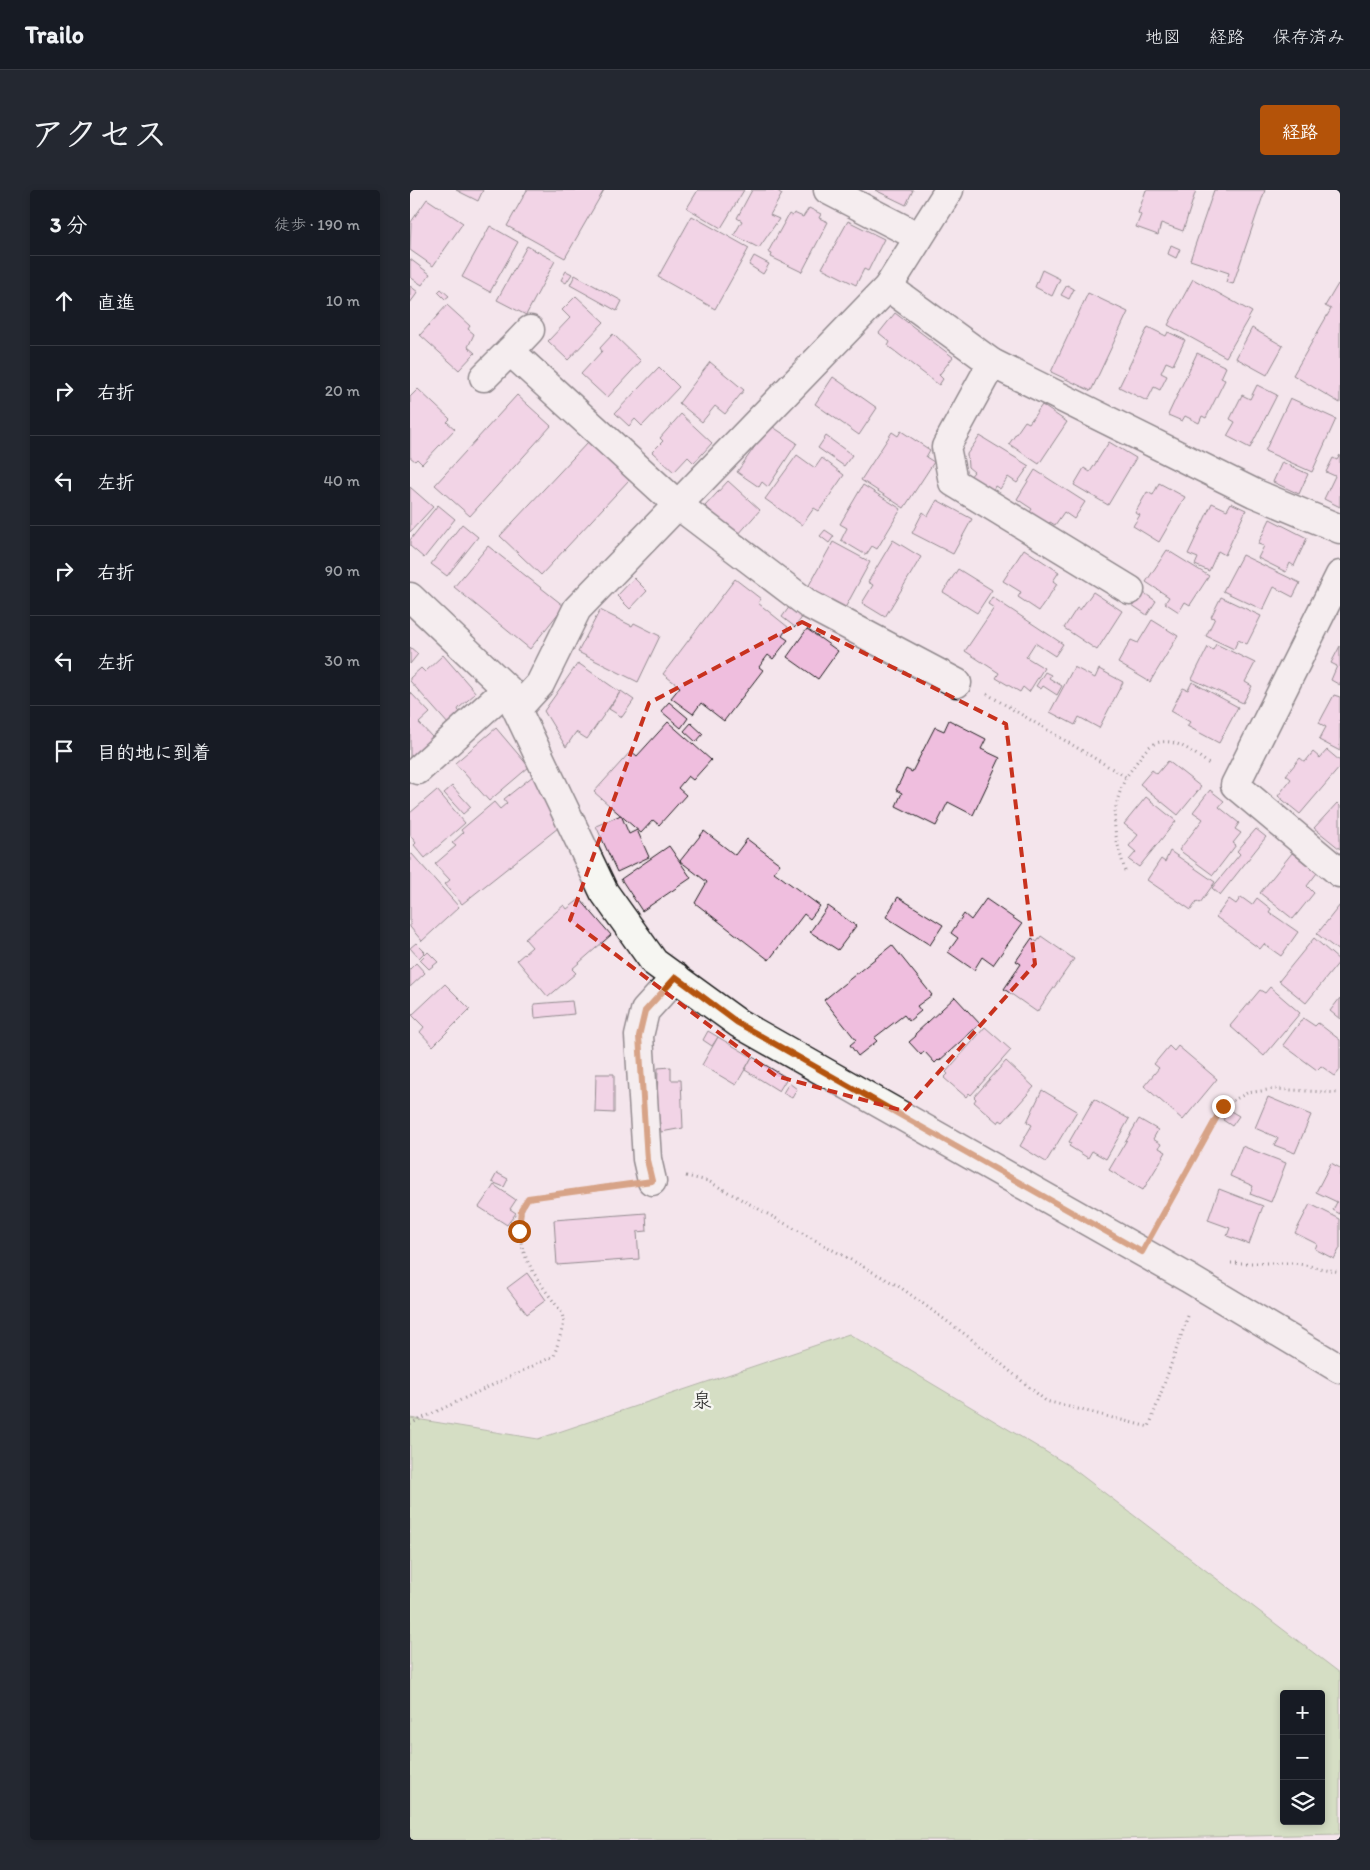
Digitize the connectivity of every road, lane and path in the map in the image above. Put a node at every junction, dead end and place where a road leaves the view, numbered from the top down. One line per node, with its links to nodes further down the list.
1 (828, 190): 3 (street)
2 (949, 190): 3 (street)
3 (919, 238): 4 (street)
4 (888, 287): 7 (street); 9 (street)
5 (530, 330): 6 (street)
6 (510, 351): 8 (street); 9 (street)
7 (992, 363): 10 (street); 12 (street)
8 (484, 377)
9 (678, 505): 14 (street); 15 (street)
10 (1340, 529)
11 (1340, 575): 18 (street)
12 (1130, 590)
13 (410, 597): 15 (street)
14 (956, 683): 17 (path)
15 (512, 699): 16 (street); 21 (street)
16 (418, 770)
17 (1126, 777): 18 (path); 19 (path)
18 (1235, 785): 20 (street)
19 (1125, 871)
20 (1340, 873)
21 (676, 977): 23 (street); 24 (street)
22 (1340, 1093): 24 (path)
23 (652, 1181): 26 (path); 28 (path)
24 (1142, 1252): 26 (street)
25 (1340, 1272): 26 (path)
26 (1196, 1283): 27 (street)
27 (1340, 1369)
28 (410, 1424)

